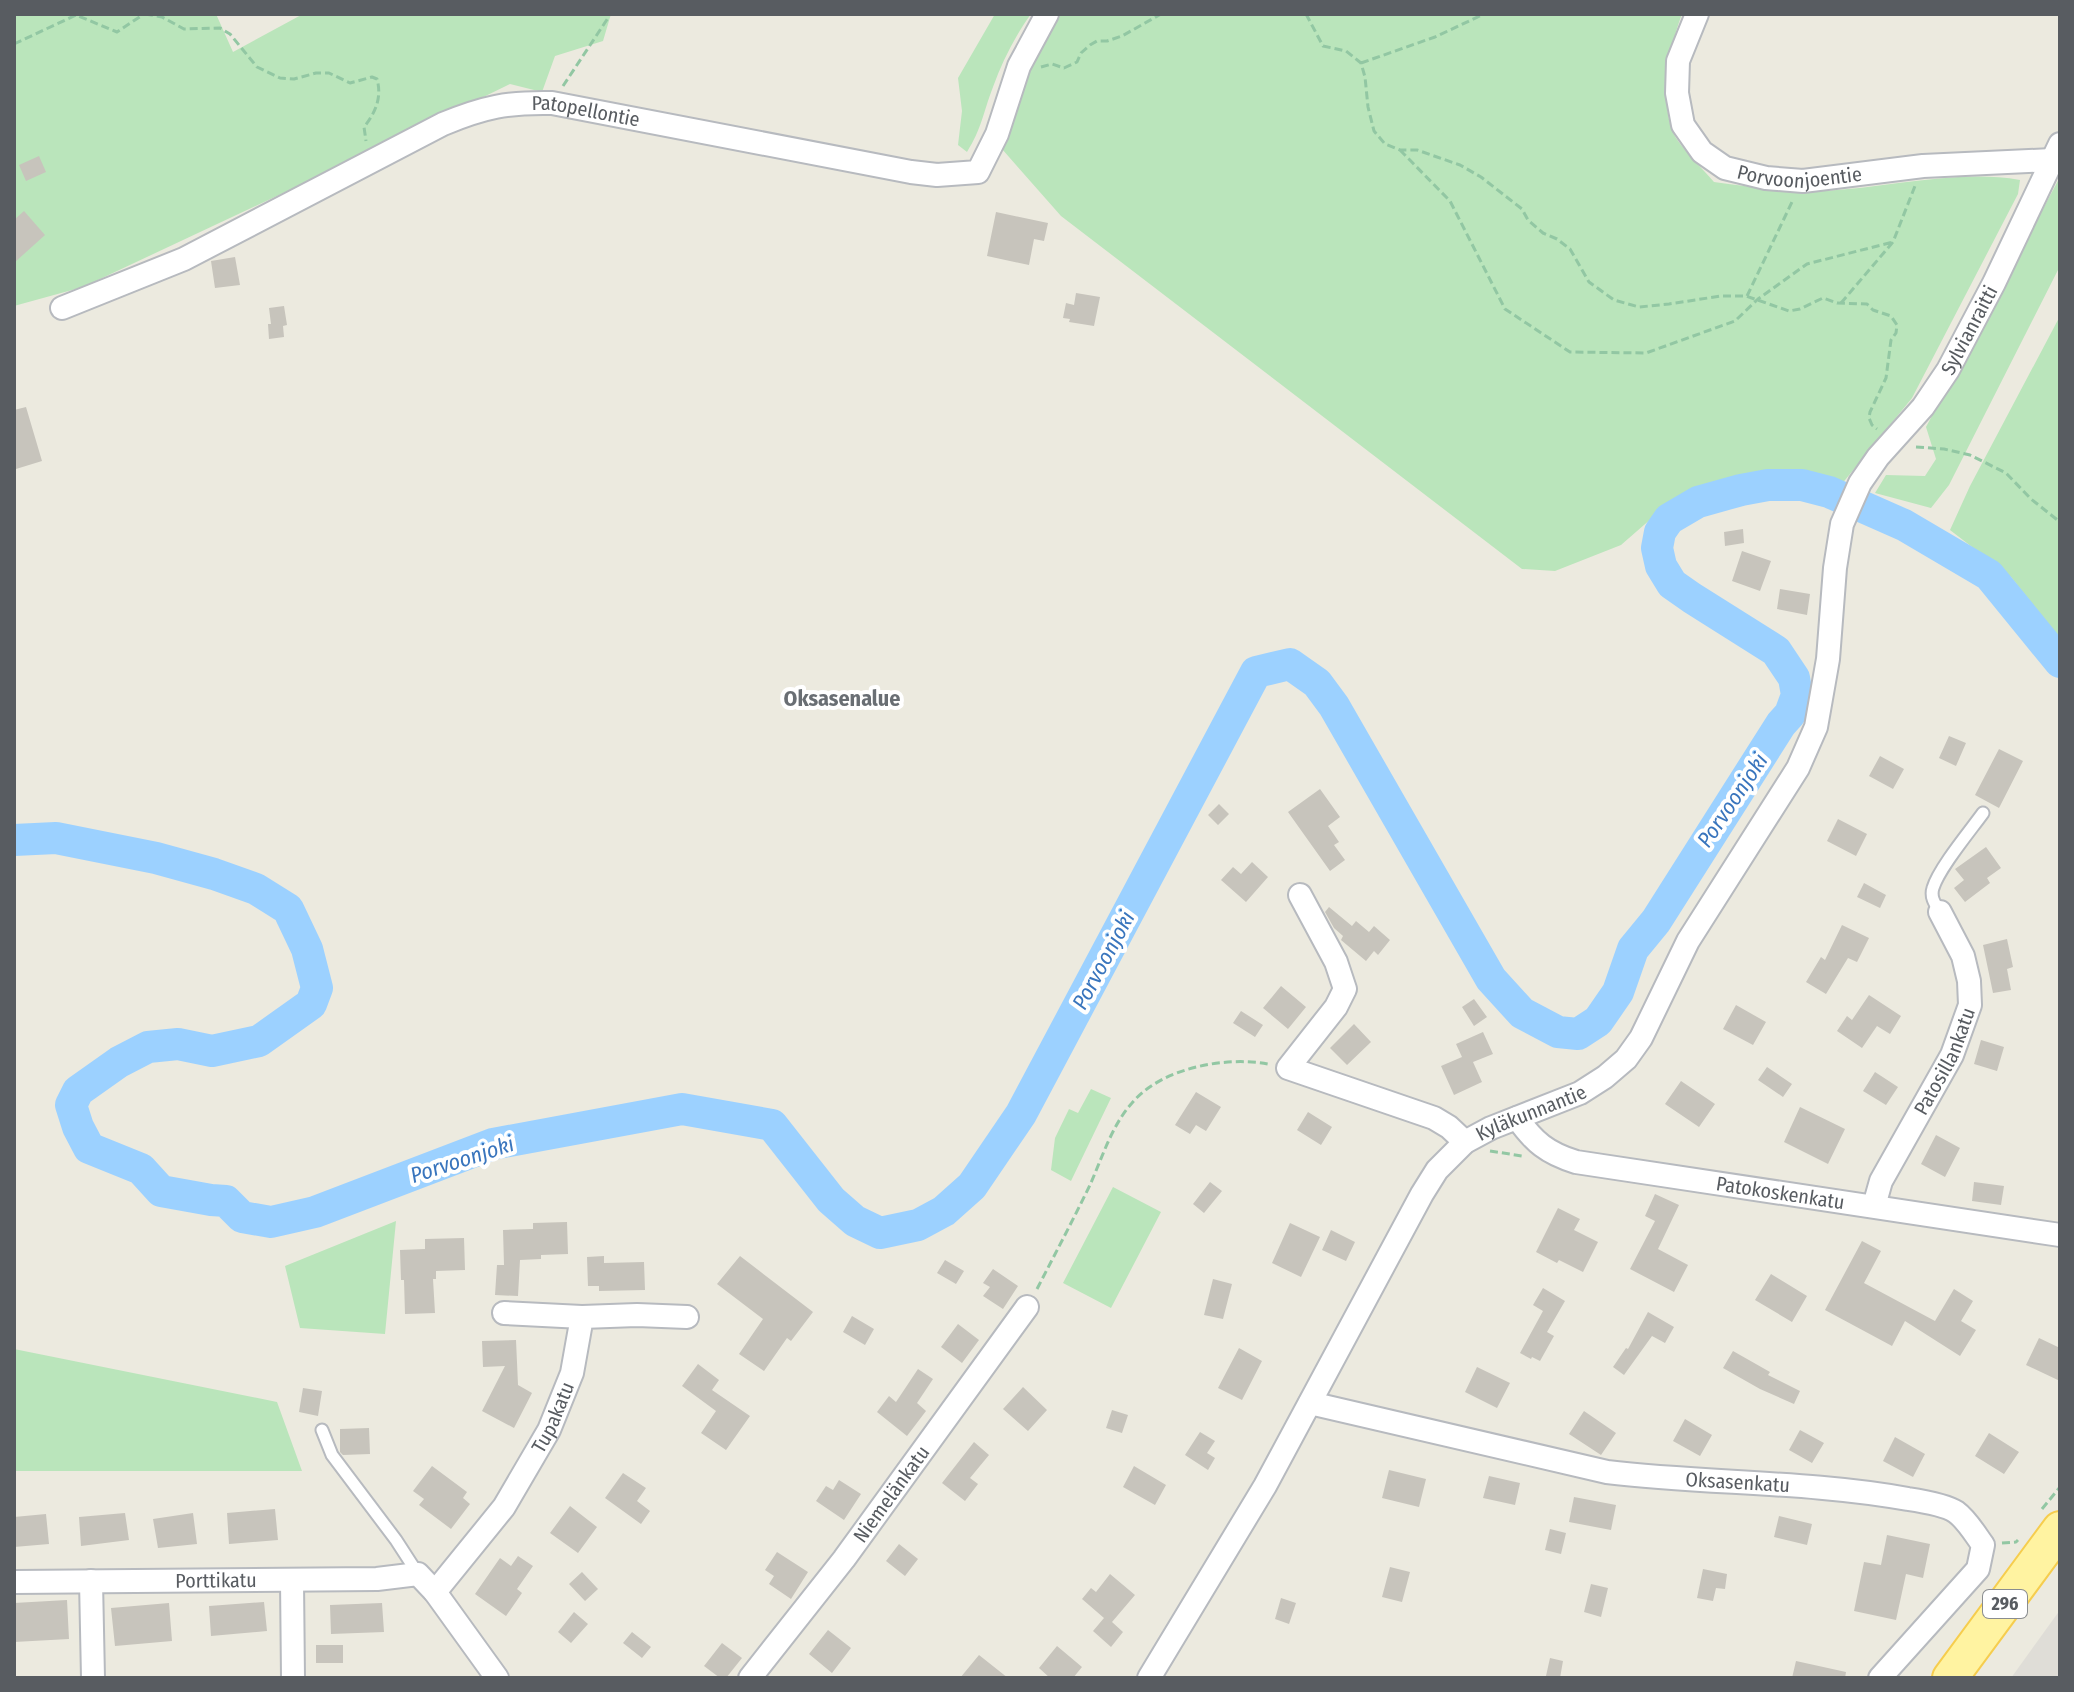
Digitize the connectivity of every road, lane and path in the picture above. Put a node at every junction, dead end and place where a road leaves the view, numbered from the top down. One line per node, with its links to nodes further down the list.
1 (144, 14): 8 (path); 14 (path)
2 (608, 14): 11 (path)
3 (1047, 14): 10 (street, Patopellontie)
4 (1161, 14): 10 (path)
5 (1306, 14): 9 (path)
6 (1484, 14): 9 (path)
7 (1697, 14): 16 (street, Porvoonjoentie)
8 (14, 44)
9 (1361, 63): 12 (path)
10 (1019, 66): 11 (street, Patopellontie)
11 (552, 103): 14 (street, Patopellontie)
12 (1400, 150): 18 (path); 19 (path)
13 (2056, 152): 15 (street, Porvoonjoentie); 22 (street, Sylvianraitti)
14 (377, 158): 21 (street, Patopellontie)
15 (1923, 166): 16 (street, Porvoonjoentie); 17 (path)
16 (1803, 181): 18 (path)
17 (1893, 242): 19 (path); 20 (path)
18 (1746, 296): 19 (path)
19 (1758, 299): 20 (path)
20 (1841, 303): 22 (path)
21 (62, 308)
22 (1894, 439): 23 (street, Sylvianraitti); 24 (path)
23 (1860, 483): 29 (street, Kyläkunnantie)
24 (2060, 522)
25 (1983, 813): 27 (lane)
26 (1300, 895): 28 (street)
27 (1940, 912): 32 (street, Patosillankatu)
28 (1288, 1068): 30 (street); 34 (path)
29 (1517, 1118): 30 (street, Kyläkunnantie); 31 (street, Patokoskenkatu)
30 (1475, 1146): 31 (path); 38 (street, Kyläkunnantie)
31 (1544, 1148): 32 (street, Patokoskenkatu)
32 (1874, 1206): 33 (street, Patokoskenkatu)
33 (2060, 1235)
34 (1027, 1307): 53 (street, Niemelänkatu)
35 (504, 1313): 36 (street)
36 (582, 1317): 37 (street); 49 (street, Tupakatu)
37 (687, 1317)
38 (1310, 1403): 43 (street, Oksasenkatu); 54 (street, Kyläkunnantie)
39 (322, 1430): 45 (lane)
40 (2060, 1487): 41 (path)
41 (2051, 1519): 56 (main road, 296)
42 (2025, 1531): 43 (path)
43 (1983, 1545): 55 (street)
44 (2060, 1564): 57 (main road, 296)
45 (418, 1574): 47 (street, Porttikatu); 49 (street)
46 (91, 1581): 47 (street, Porttikatu); 48 (street, Porttikatu); 50 (street)
47 (292, 1581): 51 (street)
48 (14, 1582)
49 (435, 1592): 52 (street)
50 (93, 1678)
51 (293, 1678)
52 (497, 1678)
53 (750, 1678)
54 (1149, 1678)
55 (1880, 1678)
56 (1950, 1678)
57 (1972, 1678)

